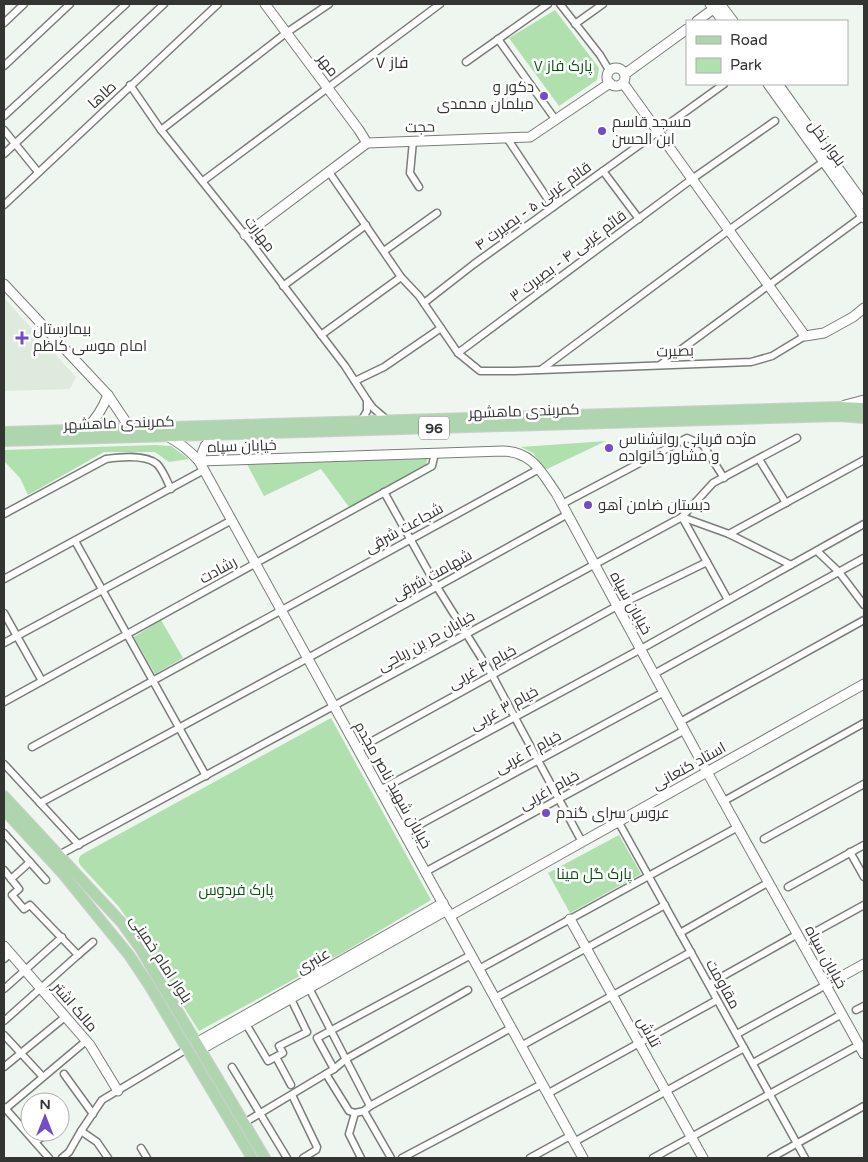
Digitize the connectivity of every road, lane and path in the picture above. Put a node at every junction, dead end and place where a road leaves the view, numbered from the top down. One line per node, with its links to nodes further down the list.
1 (24, 4): 16 (street)
2 (70, 4): 22 (street)
3 (126, 4): 31 (street)
4 (164, 4): 40 (street)
5 (218, 4): 29 (street, طاها)
6 (265, 4): 19 (street, مهر)
7 (329, 4): 19 (street)
8 (440, 4): 30 (street)
9 (548, 4): 20 (street)
10 (560, 4): 17 (street)
11 (603, 4): 17 (street)
12 (716, 5): 13 (street); 14 (street); 15 (street)
13 (698, 20)
14 (723, 20)
15 (732, 20)
16 (4, 23)
17 (575, 24): 23 (street)
18 (686, 30): 24 (street)
19 (286, 33): 30 (street, مهر); 35 (street)
20 (498, 39): 21 (street); 32 (street)
21 (466, 62)
22 (4, 66)
23 (609, 70): 24 (street); 25 (street)
24 (624, 78): 25 (street); 36 (street)
25 (610, 84): 32 (street, حجت)
26 (723, 85): 36 (street, قائم غربی ۵ - بصیرت ۴)
27 (769, 85): 42 (street, بلوار نخل)
28 (779, 85): 42 (street, بلوار نخل)
29 (130, 86): 35 (street, مهارت); 44 (street, طاها)
30 (327, 87): 39 (street, مهر); 47 (street)
31 (4, 116)
32 (555, 119): 37 (street, حجت)
33 (775, 121): 46 (street, قائم غربی ۴ - بصیرت ۳)
34 (4, 130): 40 (street)
35 (161, 130): 47 (street, مهارت)
36 (658, 132): 43 (street, قائم غربی ۵ - بصیرت ۴); 46 (street)
37 (507, 138): 38 (street, حجت); 51 (street)
38 (413, 141): 39 (street, حجت); 48 (street)
39 (367, 143): 45 (street)
40 (15, 144): 41 (street); 44 (street)
41 (4, 154)
42 (827, 159): 49 (street, بلوار نخل); 53 (street, بلوار نخل); 56 (street)
43 (603, 171): 51 (street, قائم غربی ۵ - بصیرت ۴); 54 (street)
44 (38, 172): 50 (street, طاها)
45 (329, 172): 55 (street, بصیرت); 57 (street)
46 (692, 179): 54 (street, قائم غربی ۴ - بصیرت ۳); 56 (street)
47 (203, 181): 57 (street, مهارت)
48 (419, 187)
49 (864, 204)
50 (4, 205)
51 (553, 207): 63 (street, قائم غربی ۵ - بصیرت ۴)
52 (437, 213): 58 (street)
53 (863, 217): 61 (street)
54 (639, 219): 68 (street, قائم غربی ۴ - بصیرت ۳)
55 (366, 226): 58 (street, بصیرت); 62 (street)
56 (729, 230): 61 (street); 70 (street)
57 (245, 235): 62 (street, مهارت)
58 (384, 251): 59 (street, بصیرت)
59 (401, 277): 63 (street, بصیرت); 66 (street)
60 (4, 284): 72 (street)
61 (768, 285): 67 (street); 69 (street)
62 (283, 286): 66 (street, مهارت)
63 (424, 303): 65 (street, بصیرت)
64 (864, 308): 67 (street)
65 (441, 328): 68 (street, بصیرت); 71 (street)
66 (321, 335): 71 (street, مهارت)
67 (805, 336): 69 (street, بصیرت)
68 (458, 353): 70 (street, بصیرت)
69 (660, 365): 70 (street, بصیرت)
70 (541, 370)
71 (355, 381): 73 (street, مهارت)
72 (108, 395): 80 (street); 81 (street)
73 (367, 400): 78 (street, مهارت); 79 (street)
74 (864, 400): 75 (street)
75 (840, 407): 76 (main road, کمربندی ماهشهر / 96); 78 (main road, کمربندی ماهشهر / 96)
76 (864, 408)
77 (864, 418): 83 (main road, کمربندی ماهشهر / 96)
78 (387, 420): 79 (main road, کمربندی ماهشهر / 96)
79 (361, 421): 80 (main road, کمربندی ماهشهر / 96)
80 (130, 428): 81 (main road, کمربندی ماهشهر / 96)
81 (86, 429): 82 (main road, کمربندی ماهشهر / 96)
82 (4, 432)
83 (216, 435): 84 (main road, کمربندی ماهشهر / 96); 90 (street)
84 (167, 436): 86 (main road, کمربندی ماهشهر / 96); 90 (street, خیابان شهید ناصر مجدم)
85 (797, 438): 88 (street, خیابان حر بن ریاحی)
86 (4, 441)
87 (435, 453): 90 (street, خیابان سپاه); 91 (street, خیابان سپاه); 95 (street, رشادت)
88 (760, 458): 93 (street, خیابان حر بن ریاحی); 96 (street)
89 (864, 460): 96 (street)
90 (199, 461): 92 (street, خیابان شهید ناصر مجدم)
91 (539, 469): 97 (street, خیابان سپاه); 104 (street, شجاعت شرقی)
92 (204, 470): 94 (street); 101 (street, خیابان شهید ناصر مجدم)
93 (724, 478): 97 (street); 100 (street, خیابان حر بن ریاحی)
94 (171, 489): 98 (street); 105 (street)
95 (384, 492): 104 (street); 109 (street, رشادت)
96 (786, 503): 103 (street)
97 (562, 504): 99 (street, خیابان سپاه)
98 (4, 514)
99 (568, 514): 110 (street, خیابان سپاه); 114 (street, شهامت شرقی)
100 (682, 517): 103 (street); 108 (street); 110 (street, خیابان حر بن ریاحی)
101 (232, 520): 109 (street, خیابان شهید ناصر مجدم); 115 (street)
102 (864, 524): 106 (street, خیام ۳ غربی)
103 (729, 534): 111 (street)
104 (411, 539): 114 (street); 119 (street, شجاعت شرقی)
105 (75, 540): 113 (street); 115 (street)
106 (817, 551): 111 (street, خیام ۳ غربی); 112 (street)
107 (864, 558): 112 (street)
108 (707, 562): 116 (street); 118 (street, خیام ۴ غربی)
109 (256, 564): 119 (street, خیابان شهید ناصر مجدم); 122 (street, رشادت)
110 (595, 564): 118 (street, خیابان سپاه); 123 (street, خیابان حر بن ریاحی)
111 (791, 565): 116 (street, خیام ۳ غربی)
112 (839, 572): 117 (street); 128 (street)
113 (4, 579)
114 (437, 586): 123 (street); 127 (street, شهامت شرقی)
115 (102, 590): 122 (street); 124 (street)
116 (728, 600): 126 (street, خیام ۳ غربی)
117 (864, 605)
118 (618, 606): 126 (street, خیابان سپاه); 129 (street, خیام ۴ غربی)
119 (281, 610): 127 (street, خیابان شهید ناصر مجدم); 130 (street, شجاعت شرقی)
120 (4, 613): 124 (street)
121 (864, 620): 138 (street, خیام ۱غربی)
122 (127, 634): 130 (street); 131 (street, رشادت)
123 (466, 634): 129 (street); 135 (street, خیابان حر بن ریاحی)
124 (17, 636): 125 (street); 131 (street)
125 (4, 643)
126 (641, 649): 128 (street, خیابان سپاه); 136 (street, خیام ۳ غربی)
127 (308, 658): 135 (street, خیابان شهید ناصر مجدم); 139 (street, شهامت شرقی)
128 (654, 674): 133 (street, خیابان سپاه)
129 (492, 675): 136 (street); 141 (street, خیام ۴ غربی)
130 (153, 680): 139 (street); 140 (street, شجاعت شرقی)
131 (42, 681): 134 (street, رشادت)
132 (864, 684): 144 (street, استاد کنعانی)
133 (664, 692): 138 (street, خیابان سپاه); 142 (street, خیام ۲ غربی)
134 (4, 702)
135 (334, 706): 141 (street, خیابان شهید ناصر مجدم); 145 (street, خیابان حر بن ریاحی)
136 (515, 717): 142 (street); 147 (street, خیام ۳ غربی)
137 (864, 724): 150 (street)
138 (683, 726): 144 (street, خیابان سپاه); 149 (street, خیام ۱غربی)
139 (179, 727): 145 (street); 151 (street, شهامت شرقی)
140 (32, 747)
141 (358, 749): 147 (street, خیابان شهید ناصر مجدم)
142 (538, 760): 149 (street); 156 (street, خیام ۲ غربی)
143 (4, 764): 151 (street)
144 (707, 772): 150 (street, خیابان سپاه); 153 (street, استاد کنعانی)
145 (206, 776): 159 (street, خیابان حر بن ریاحی)
146 (864, 784): 157 (street)
147 (380, 790): 156 (street, خیابان شهید ناصر مجدم)
148 (4, 796): 162 (main road, بلوار امام خمینی)
149 (559, 799): 158 (street); 165 (street, خیام ۱غربی)
150 (724, 801): 154 (street, خیابان سپاه)
151 (40, 803): 159 (street)
152 (4, 810): 177 (main road, بلوار امام خمینی)
153 (618, 821): 158 (street, استاد کنعانی); 166 (street, مقاومت)
154 (738, 827): 166 (street); 170 (street, خیابان سپاه)
155 (4, 833): 163 (street)
156 (404, 834): 165 (street, خیابان شهید ناصر مجدم)
157 (764, 839)
158 (582, 842): 174 (street, استاد کنعانی)
159 (79, 845): 162 (street, خیابان حر بن ریاحی)
160 (864, 845): 161 (street)
161 (850, 852): 167 (street); 171 (street)
162 (59, 855): 175 (main road, بلوار امام خمینی)
163 (30, 862): 168 (street); 169 (street)
164 (4, 870): 168 (street)
165 (425, 872): 174 (street, خیابان شهید ناصر مجدم)
166 (649, 876): 172 (street, مقاومت); 176 (street)
167 (864, 877)
168 (11, 879): 183 (street)
169 (46, 880)
170 (769, 882): 180 (street); 182 (street, خیابان سپاه)
171 (788, 887)
172 (665, 905): 180 (street, مقاومت); 185 (street)
173 (864, 905): 179 (street)
174 (446, 910): 189 (street, خیابان شهید ناصر مجدم); 195 (street, عنبری); 216 (street, عنبری)
175 (112, 912): 177 (main road); 178 (main road, بلوار امام خمینی)
176 (570, 919): 185 (street, تلاش); 191 (street)
177 (100, 921): 181 (main road, بلوار امام خمینی)
178 (122, 923): 181 (main road); 216 (main road, بلوار امام خمینی)
179 (815, 932)
180 (680, 933): 186 (street, مقاومت)
181 (112, 934): 219 (main road, بلوار امام خمینی)
182 (798, 934): 193 (street); 194 (street, خیابان سپاه)
183 (62, 937): 188 (street); 192 (street)
184 (93, 942): 188 (street)
185 (586, 948): 199 (street, تلاش); 200 (street)
186 (691, 952): 193 (street, مقاومت); 199 (street)
187 (6, 953): 192 (street, مالک اشتر)
188 (78, 955): 197 (street)
189 (471, 955): 191 (street, خیابان شهید ناصر مجدم); 210 (street)
190 (864, 964): 194 (street)
191 (479, 969): 200 (street, خیابان شهید ناصر مجدم)
192 (25, 970): 196 (street); 197 (street, مالک اشتر)
193 (709, 984): 202 (street, مقاومت)
194 (826, 985): 205 (street, خیابان سپاه); 211 (street)
195 (309, 988): 201 (street, عنبری); 210 (street)
196 (4, 989)
197 (41, 989): 206 (street, مالک اشتر); 207 (street)
198 (468, 990): 223 (street)
199 (612, 995): 214 (street, تلاش); 217 (street)
200 (495, 998): 209 (street, خیابان شهید ناصر مجدم)
201 (291, 999): 208 (street, عنبری); 222 (street)
202 (718, 1000): 211 (street, مقاومت); 214 (street)
203 (864, 1006): 204 (street)
204 (856, 1010)
205 (842, 1014): 215 (street, خیابان سپاه); 224 (street)
206 (65, 1016): 213 (street, مالک اشتر); 220 (street)
207 (4, 1021)
208 (246, 1024): 216 (street, عنبری); 222 (street)
209 (511, 1028): 217 (street, خیابان شهید ناصر مجدم); 238 (street)
210 (331, 1030): 223 (street); 227 (street)
211 (736, 1034): 218 (street, مقاومت)
212 (4, 1035): 220 (street)
213 (86, 1040): 230 (street); 233 (street, مالک اشتر)
214 (639, 1043): 234 (street, تلاش); 235 (street)
215 (859, 1045): 221 (street, خیابان سپاه); 236 (street)
216 (198, 1046): 245 (main road, بلوار امام خمینی)
217 (521, 1046): 231 (street, خیابان شهید ناصر مجدم)
218 (744, 1048): 224 (street, مقاومت); 234 (street)
219 (187, 1049): 233 (street); 259 (main road, بلوار امام خمینی)
220 (21, 1053): 226 (street); 230 (street)
221 (864, 1054)
222 (276, 1057): 232 (street)
223 (346, 1059): 227 (street); 238 (street)
224 (753, 1063): 236 (street, مقاومت)
225 (232, 1067): 244 (street)
226 (4, 1068)
227 (334, 1069): 229 (street)
228 (64, 1074): 243 (street)
229 (326, 1074): 237 (street); 242 (street)
230 (43, 1077): 240 (street)
231 (542, 1084): 235 (street, خیابان شهید ناصر مجدم); 265 (street)
232 (291, 1085)
233 (118, 1091): 243 (street)
234 (666, 1091): 248 (street, تلاش); 249 (street)
235 (547, 1094): 249 (street, خیابان شهید ناصر مجدم)
236 (770, 1094): 248 (street); 251 (street, مقاومت)
237 (292, 1095): 244 (street); 262 (street)
238 (370, 1106): 241 (street)
239 (864, 1106): 251 (street)
240 (4, 1108): 246 (street)
241 (364, 1111): 242 (street); 264 (street)
242 (355, 1113): 263 (street)
243 (93, 1114): 247 (street)
244 (260, 1114): 245 (street); 261 (street)
245 (244, 1123): 260 (main road, بلوار امام خمینی)
246 (20, 1126)
247 (81, 1131): 253 (street); 257 (street)
248 (692, 1137): 268 (street); 269 (street, تلاش)
249 (572, 1139): 266 (street); 267 (street, خیابان شهید ناصر مجدم)
250 (35, 1142): 254 (street)
251 (797, 1143): 270 (street); 271 (street, مقاومت)
252 (141, 1148): 258 (street)
253 (69, 1152): 255 (street); 256 (street)
254 (50, 1158)
255 (62, 1158)
256 (76, 1158)
257 (108, 1158)
258 (147, 1158)
259 (252, 1158)
260 (265, 1158)
261 (287, 1158)
262 (303, 1158)
263 (361, 1158)
264 (391, 1158)
265 (402, 1158)
266 (530, 1158)
267 (583, 1158)
268 (653, 1158)
269 (703, 1158)
270 (770, 1158)
271 (805, 1158)

